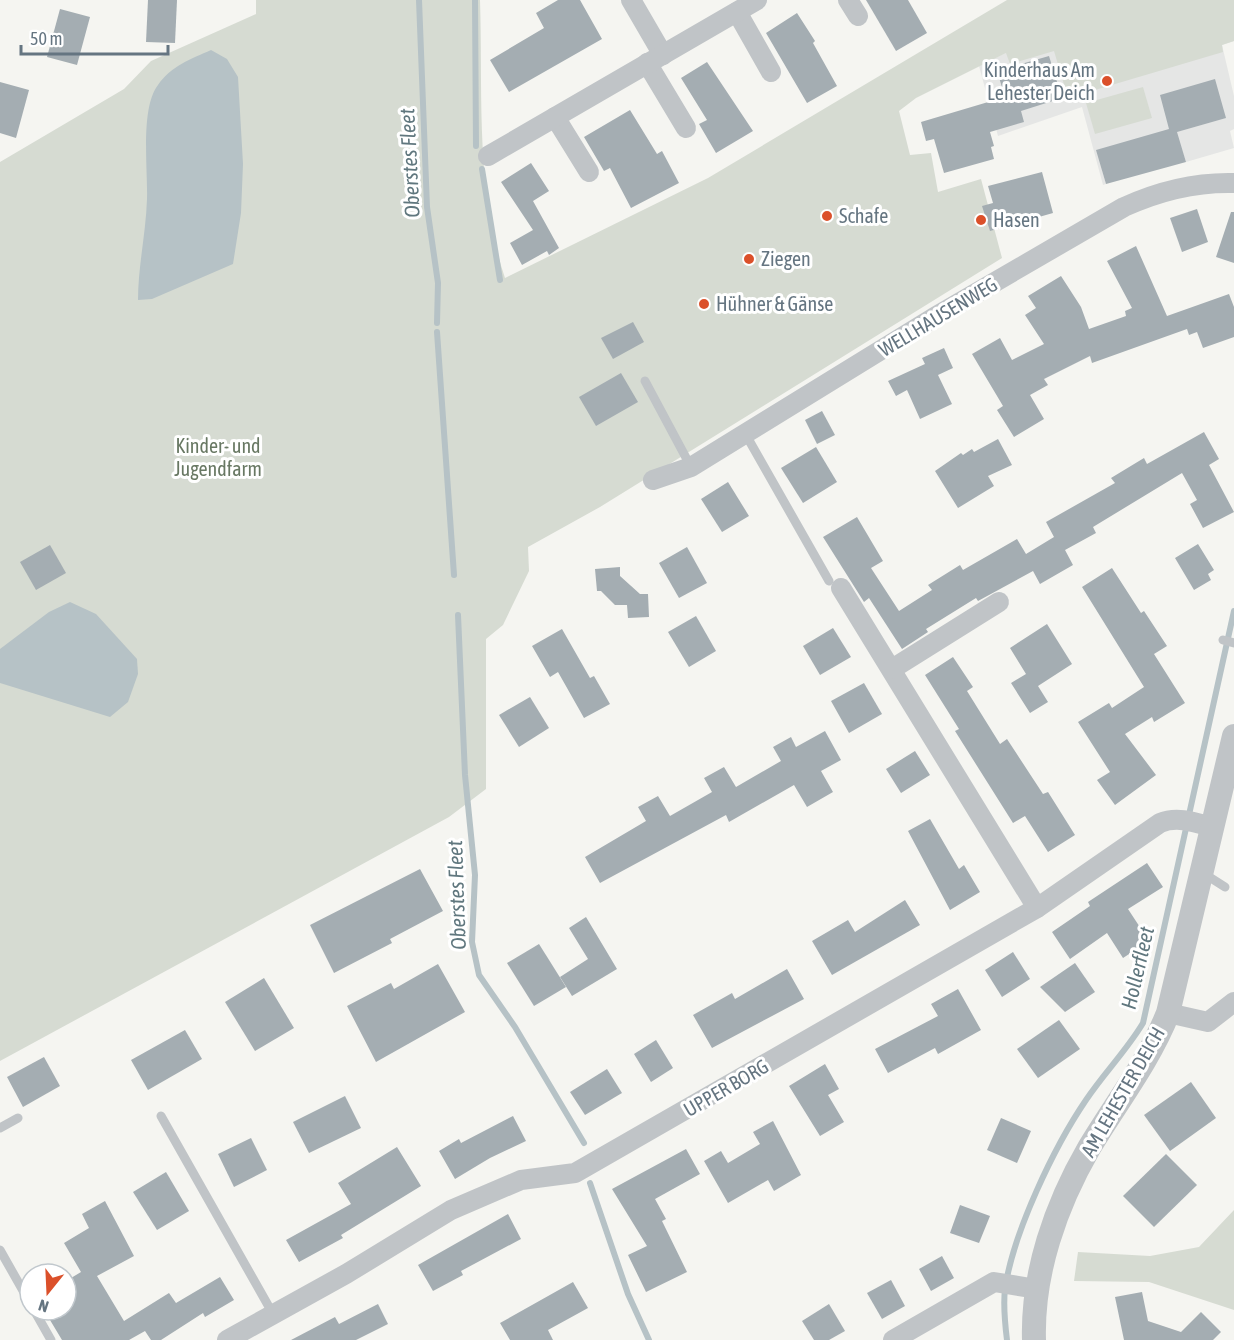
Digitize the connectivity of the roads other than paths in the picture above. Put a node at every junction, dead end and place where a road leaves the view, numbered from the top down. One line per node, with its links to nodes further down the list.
1 (631, 0): 4 (street)
2 (757, 0): 3 (street)
3 (737, 12): 4 (street); 5 (street)
4 (655, 59): 6 (street); 7 (street)
5 (771, 72)
6 (555, 117): 8 (street); 9 (street)
7 (686, 128)
8 (488, 156)
9 (589, 172)
10 (1234, 183): 12 (street, WELLHAUSENWEG)
11 (645, 381): 13 (lane)
12 (746, 435): 13 (street, WELLHAUSENWEG); 15 (lane)
13 (691, 467): 14 (street, WELLHAUSENWEG)
14 (653, 480)
15 (835, 584): 17 (street)
16 (999, 602): 17 (street)
17 (892, 669): 22 (street)
18 (1234, 736): 19 (street, AM LEHESTER DEICH)
19 (1195, 823): 20 (street, AM LEHESTER DEICH); 22 (street, UPPER BORG)
20 (1201, 871): 21 (lane); 24 (street, AM LEHESTER DEICH)
21 (1225, 887)
22 (1037, 908): 31 (street, UPPER BORG)
23 (1234, 1002): 24 (street)
24 (1168, 1013): 30 (street, AM LEHESTER DEICH)
25 (161, 1116): 31 (lane)
26 (18, 1118): 27 (lane)
27 (0, 1128)
28 (0, 1250): 29 (lane)
29 (18, 1282)
30 (1037, 1289): 35 (street); 36 (street, AM LEHESTER DEICH)
31 (273, 1314): 34 (street, UPPER BORG)
32 (41, 1322): 33 (lane)
33 (51, 1340)
34 (227, 1340)
35 (893, 1340)
36 (1034, 1340)

